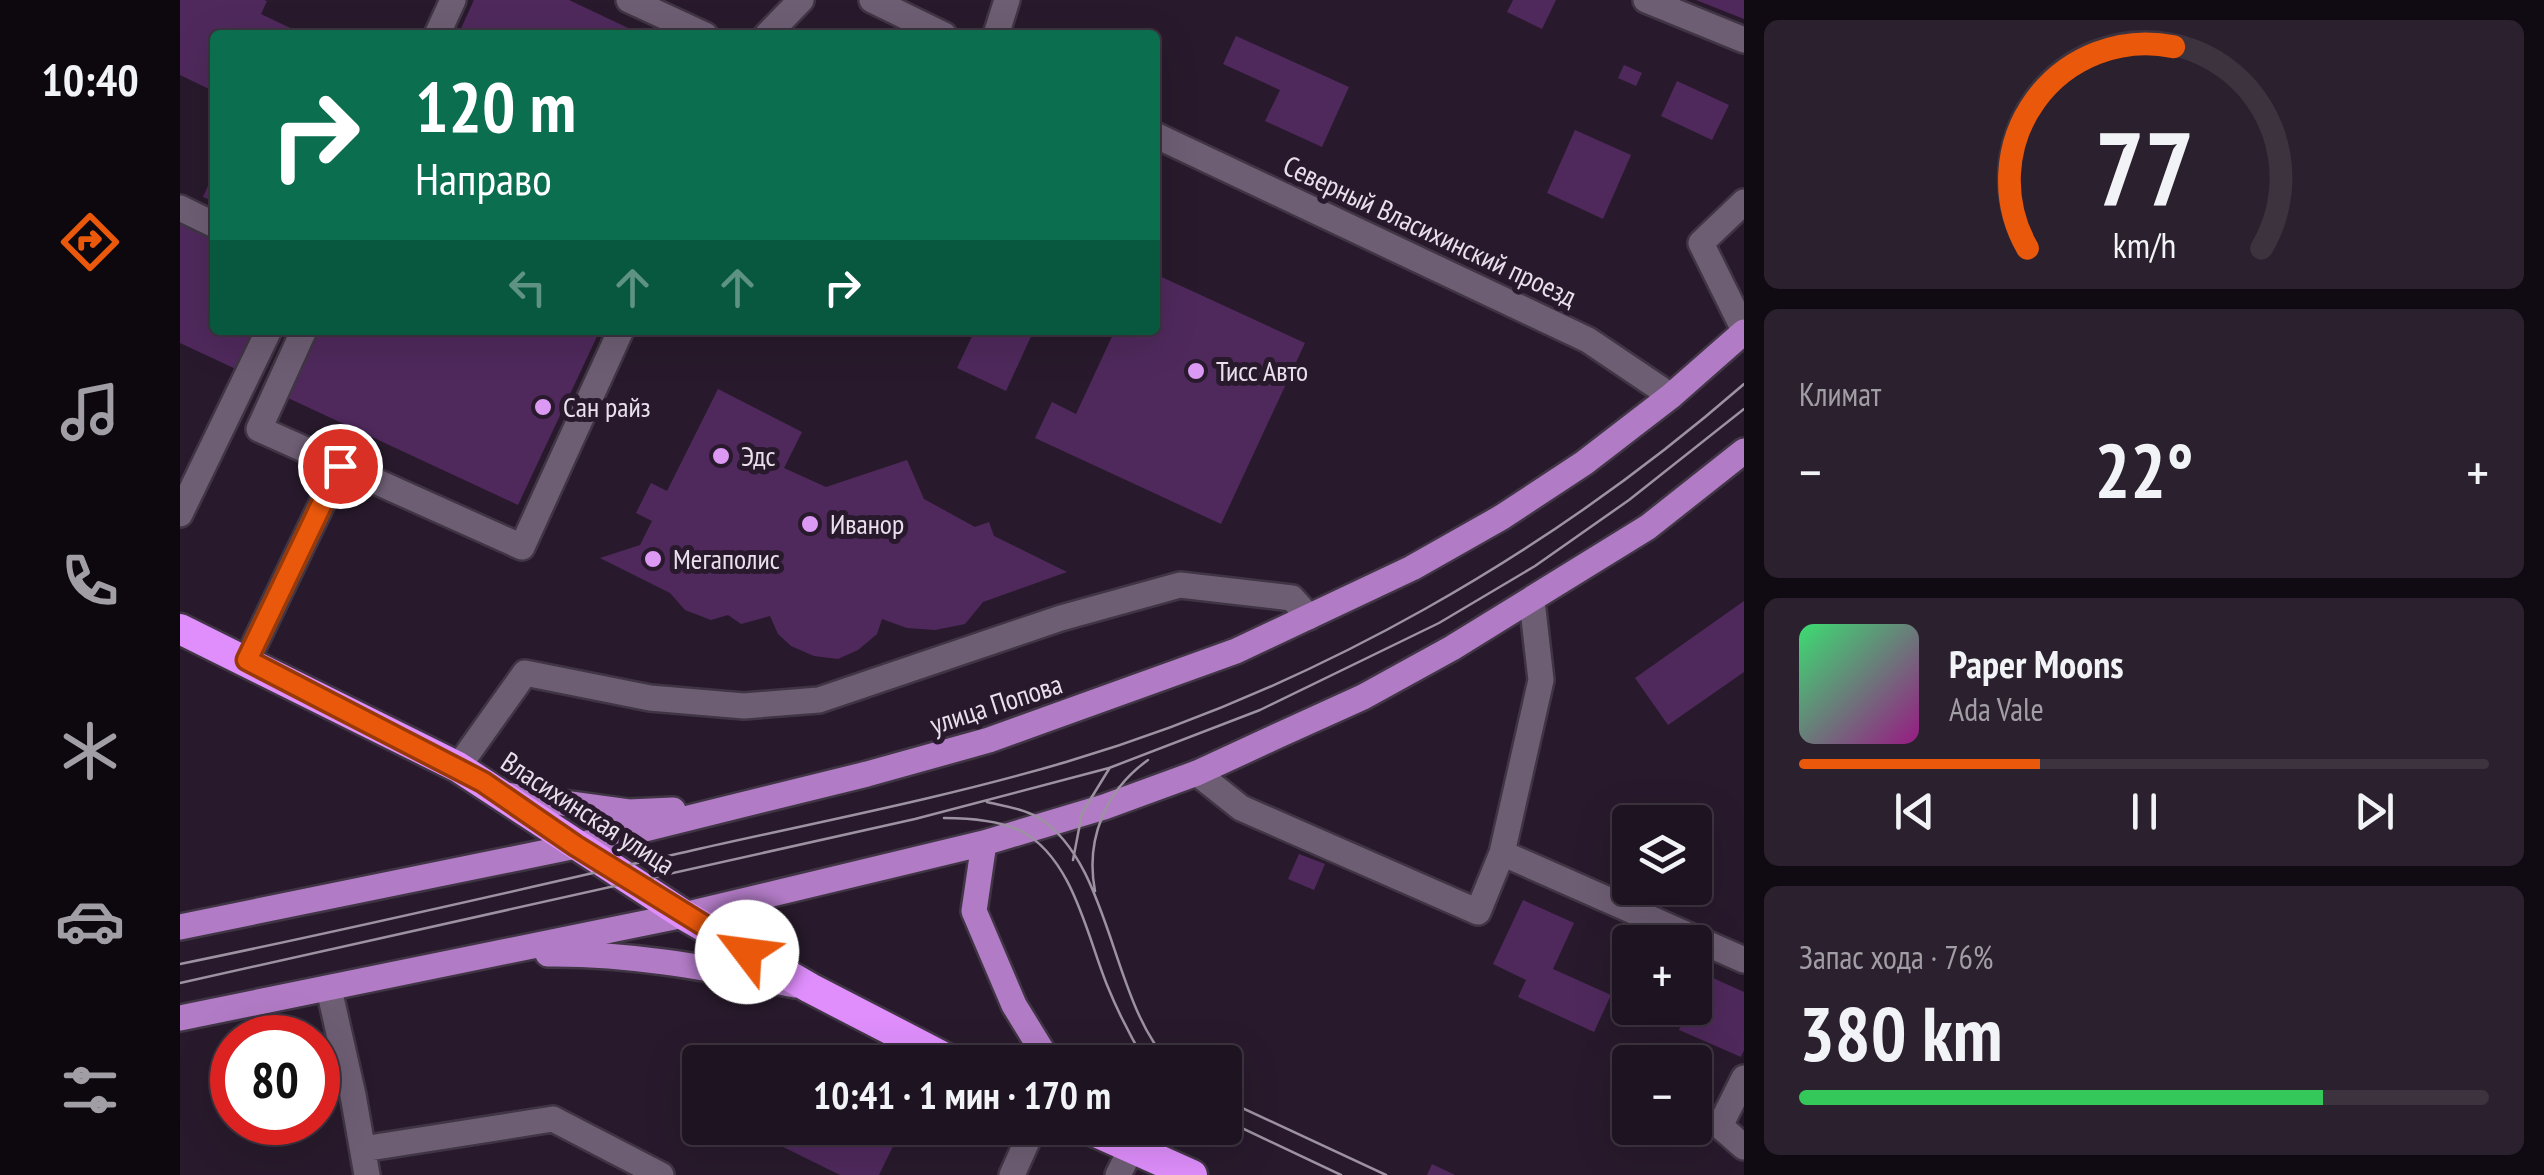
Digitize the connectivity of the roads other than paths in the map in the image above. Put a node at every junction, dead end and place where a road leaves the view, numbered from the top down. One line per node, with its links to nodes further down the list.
1 (453, 0): 7 (street)
2 (629, 0): 8 (street)
3 (802, 0): 9 (street)
4 (872, 0): 10 (street)
5 (1007, 0): 11 (street)
6 (1646, 0): 12 (street)
7 (439, 30)
8 (694, 30)
9 (772, 30)
10 (934, 30)
11 (998, 30)
12 (1744, 40)
13 (1160, 137): 21 (street, Северный Власихинский проезд)
14 (1744, 202): 17 (street)
15 (180, 208): 16 (street)
16 (210, 223)
17 (1744, 331): 21 (main road, улица Попова)
18 (267, 335): 24 (street)
19 (302, 335): 25 (street)
20 (619, 335): 25 (street)
21 (1671, 396): 28 (main road, улица Попова)
22 (180, 452): 24 (street)
23 (1744, 452): 27 (main road)
24 (204, 464): 26 (street)
25 (340, 466): 30 (street)
26 (180, 514)
27 (1532, 601): 32 (main road); 37 (street)
28 (1309, 618): 31 (street); 34 (main road, улица Попова)
29 (180, 629): 30 (highway, Власихинская улица)
30 (247, 660): 31 (highway, Власихинская улица)
31 (458, 768): 33 (highway, Власихинская улица)
32 (1197, 773): 35 (main road); 37 (street)
33 (505, 795): 34 (main road); 36 (highway, Власихинская улица)
34 (762, 798): 36 (main road, улица Попова)
35 (984, 842): 38 (main road); 46 (main road)
36 (576, 846): 38 (highway, Власихинская улица); 39 (main road, улица Попова)
37 (1502, 852): 41 (street)
38 (684, 915): 40 (main road); 42 (highway, Власихинская улица)
39 (180, 927)
40 (488, 955): 42 (main road); 43 (main road)
41 (1744, 960)
42 (810, 988): 45 (highway, Власихинская улица)
43 (329, 989): 44 (main road); 50 (street)
44 (180, 1018)
45 (921, 1045)
46 (1038, 1045)
47 (1744, 1078): 49 (street)
48 (1026, 1145): 54 (street)
49 (1744, 1147)
50 (362, 1148): 52 (street); 53 (street)
51 (1121, 1150): 55 (highway)
52 (367, 1175)
53 (661, 1175)
54 (1012, 1175)
55 (1192, 1175)

